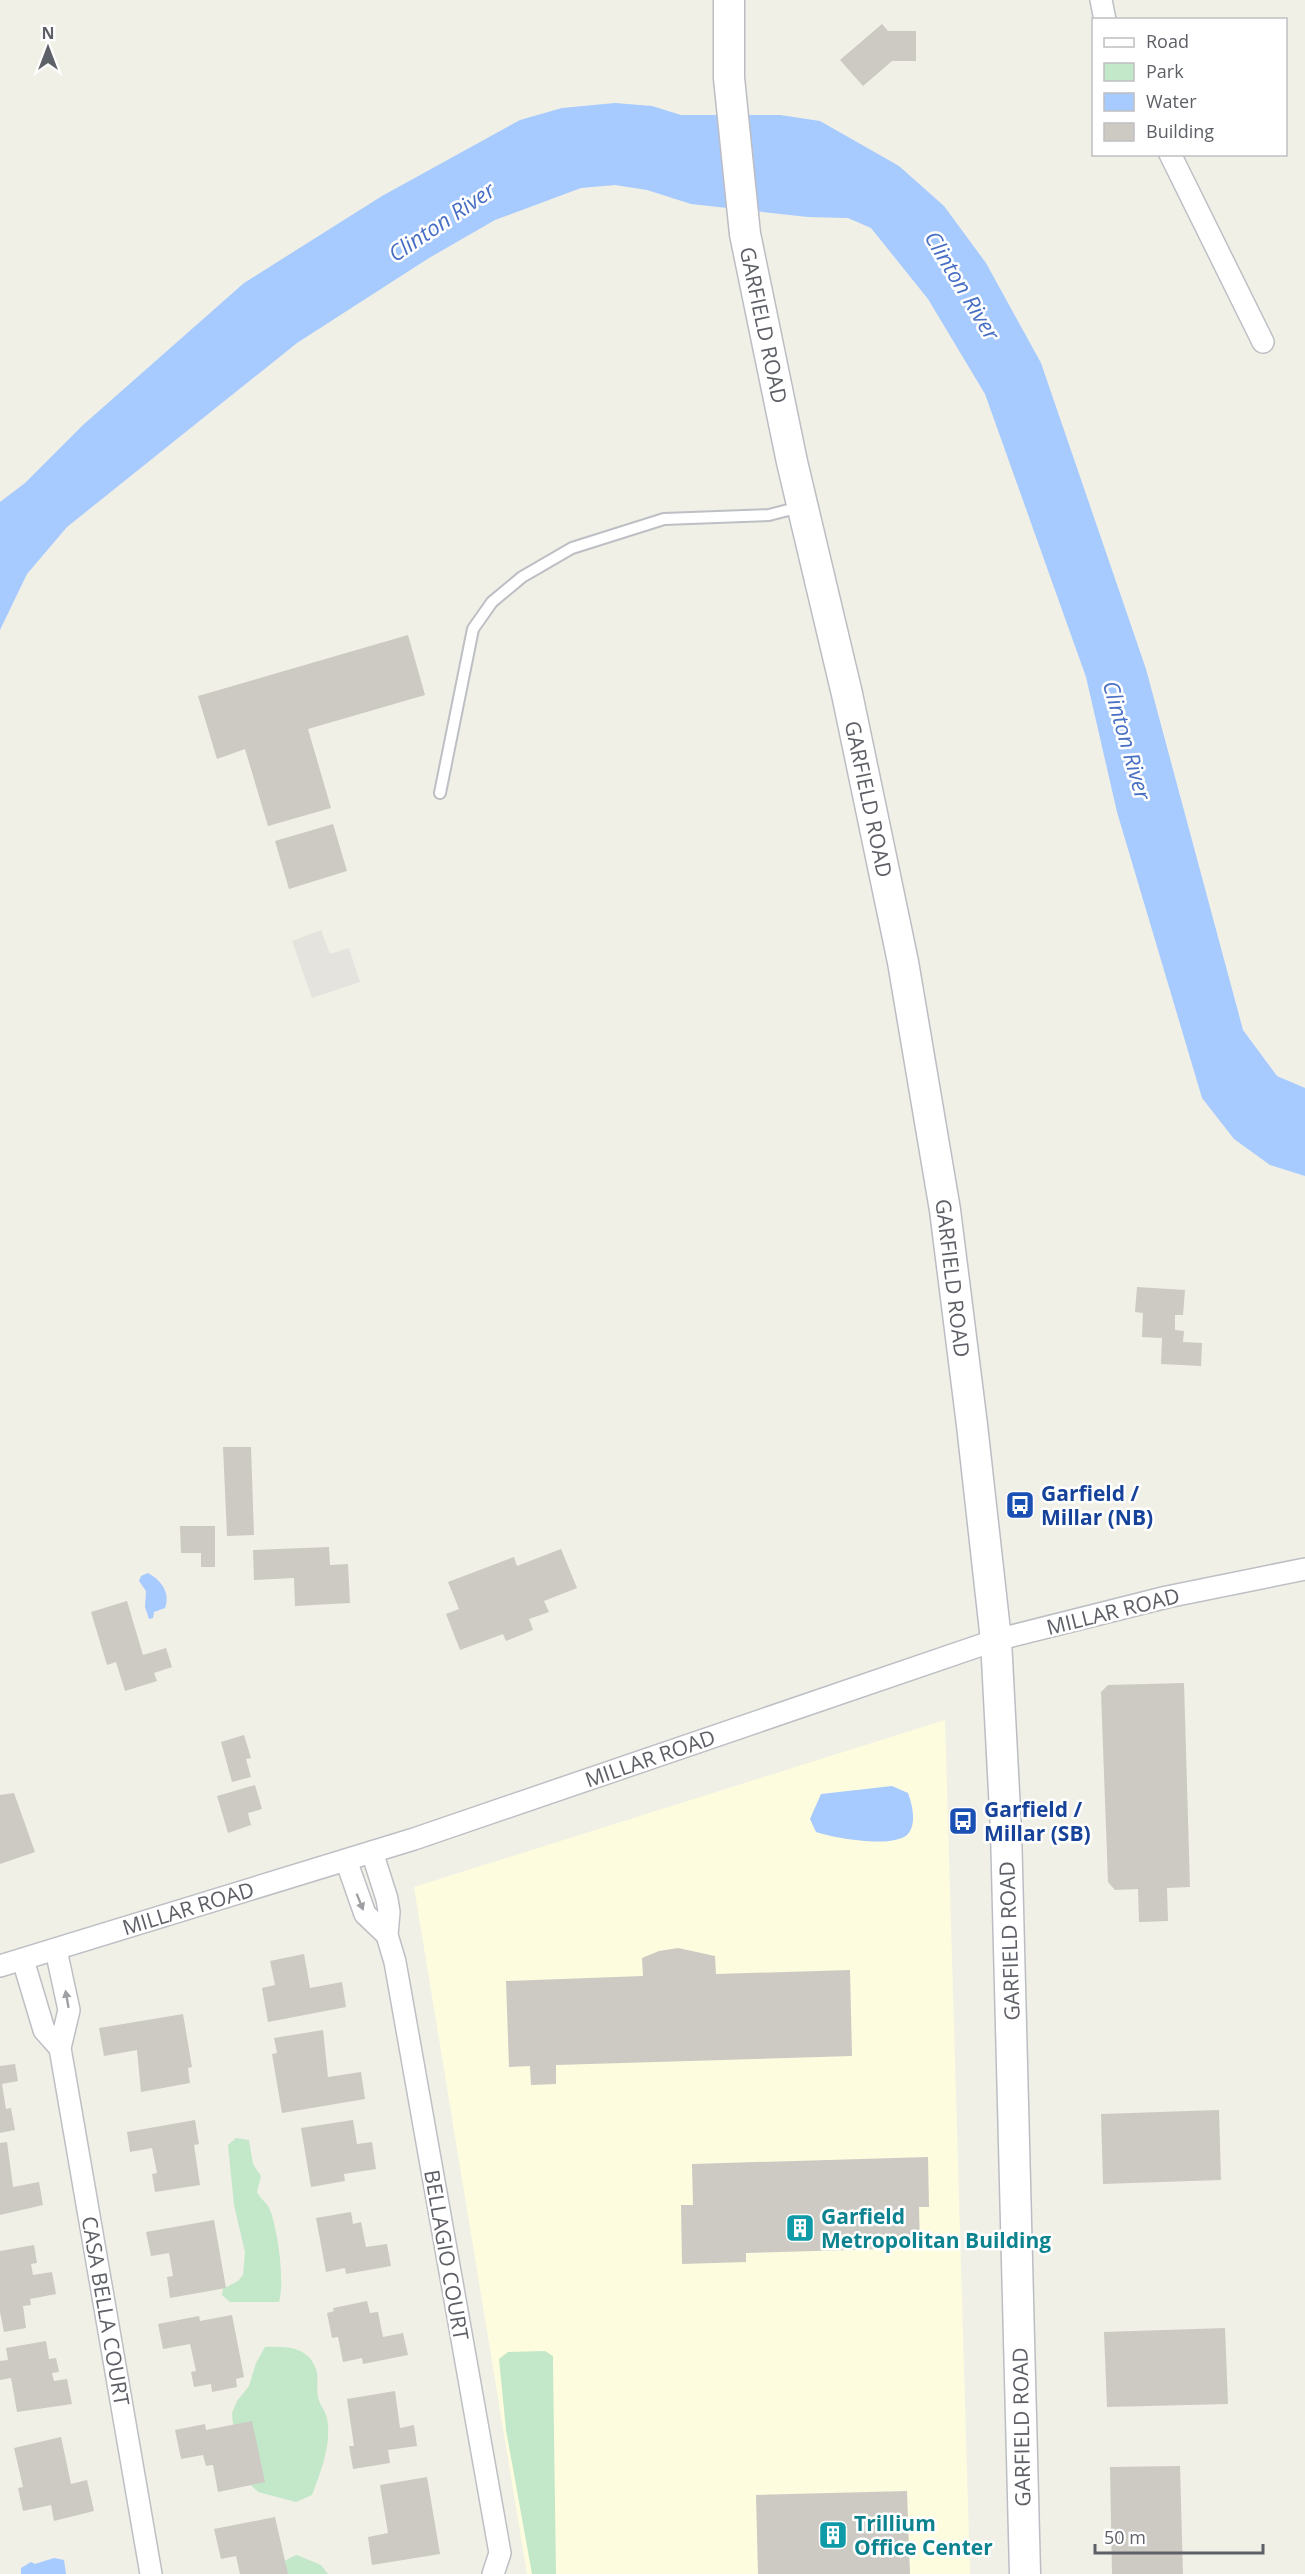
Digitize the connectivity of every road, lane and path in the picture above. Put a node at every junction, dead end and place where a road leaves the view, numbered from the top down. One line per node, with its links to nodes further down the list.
1 (729, 0): 6 (main road, GARFIELD ROAD)
2 (1101, 0): 3 (street)
3 (1105, 18)
4 (1171, 156): 5 (street)
5 (1263, 342)
6 (802, 506): 7 (lane); 9 (main road, GARFIELD ROAD)
7 (440, 793)
8 (1305, 1569): 9 (street, MILLAR ROAD)
9 (996, 1640): 10 (street, MILLAR ROAD); 19 (main road, GARFIELD ROAD)
10 (372, 1852): 11 (street, MILLAR ROAD); 12 (street, BELLAGIO COURT)
11 (346, 1860): 12 (street, one-way to 12); 13 (street, MILLAR ROAD)
12 (387, 1935): 18 (street, BELLAGIO COURT)
13 (56, 1950): 14 (street, MILLAR ROAD); 16 (street, CASA BELLA COURT, one-way to 13)
14 (23, 1960): 15 (street, MILLAR ROAD); 16 (street, CASA BELLA COURT)
15 (0, 1966)
16 (60, 2048): 17 (street, CASA BELLA COURT)
17 (151, 2574)
18 (493, 2574)
19 (1025, 2574)

